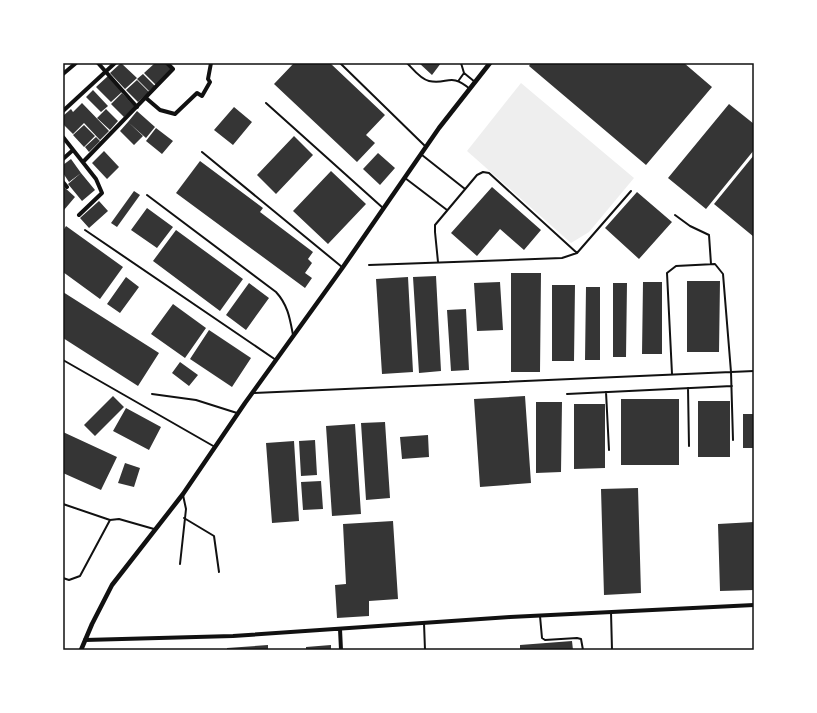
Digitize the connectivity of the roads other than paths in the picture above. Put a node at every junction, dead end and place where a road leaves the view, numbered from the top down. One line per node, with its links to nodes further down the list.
1 (76, 63): 12 (street)
2 (98, 63): 10 (street)
3 (115, 63): 10 (street)
4 (167, 63): 16 (street)
5 (211, 63): 16 (street)
6 (340, 63): 21 (lane)
7 (407, 63): 13 (lane)
8 (461, 63): 11 (lane)
9 (490, 63): 14 (street)
10 (106, 72): 18 (street); 19 (street)
11 (464, 73): 13 (lane); 14 (lane)
12 (63, 74)
13 (458, 80): 15 (lane)
14 (475, 82): 15 (street)
15 (470, 89): 21 (street)
16 (146, 98): 18 (street)
17 (266, 103): 33 (lane)
18 (137, 107): 26 (street)
19 (63, 111)
20 (63, 137): 22 (street)
21 (426, 147): 24 (street)
22 (73, 150): 25 (street); 26 (street)
23 (202, 152): 42 (lane)
24 (421, 154): 27 (street); 30 (lane)
25 (63, 159)
26 (83, 162): 35 (street)
27 (405, 178): 33 (street); 34 (lane)
28 (63, 182): 29 (street)
29 (67, 187)
30 (465, 189): 34 (lane); 38 (lane)
31 (631, 191): 38 (lane)
32 (147, 195): 43 (lane)
33 (384, 208): 42 (street)
34 (448, 210): 39 (lane)
35 (79, 215)
36 (675, 215): 40 (lane)
37 (85, 230): 45 (lane)
38 (577, 253): 39 (lane)
39 (438, 262): 41 (lane)
40 (711, 264): 47 (lane); 48 (lane)
41 (369, 265)
42 (343, 267): 43 (street)
43 (294, 337): 45 (street)
44 (63, 360): 58 (lane)
45 (277, 360): 52 (street)
46 (754, 371): 47 (lane)
47 (731, 372): 48 (lane); 49 (lane)
48 (672, 374): 52 (lane)
49 (732, 386): 50 (lane); 56 (lane)
50 (688, 388): 51 (lane); 57 (lane)
51 (606, 392): 54 (lane); 59 (lane)
52 (253, 393): 55 (street)
53 (152, 394): 55 (lane)
54 (567, 394)
55 (238, 413): 58 (street)
56 (734, 440)
57 (689, 446)
58 (215, 447): 60 (street)
59 (609, 450)
60 (183, 494): 62 (lane); 64 (street)
61 (63, 504): 63 (lane)
62 (184, 518): 65 (lane); 66 (lane)
63 (110, 520): 64 (lane); 67 (lane)
64 (155, 530): 73 (street)
65 (180, 564)
66 (219, 572)
67 (63, 578)
68 (754, 605): 69 (street)
69 (611, 611): 70 (street); 78 (lane)
70 (540, 615): 71 (street); 77 (lane)
71 (424, 623): 72 (street); 76 (lane)
72 (340, 629): 73 (street); 75 (street)
73 (85, 640): 74 (street)
74 (81, 650)
75 (341, 650)
76 (425, 650)
77 (583, 650)
78 (612, 650)

